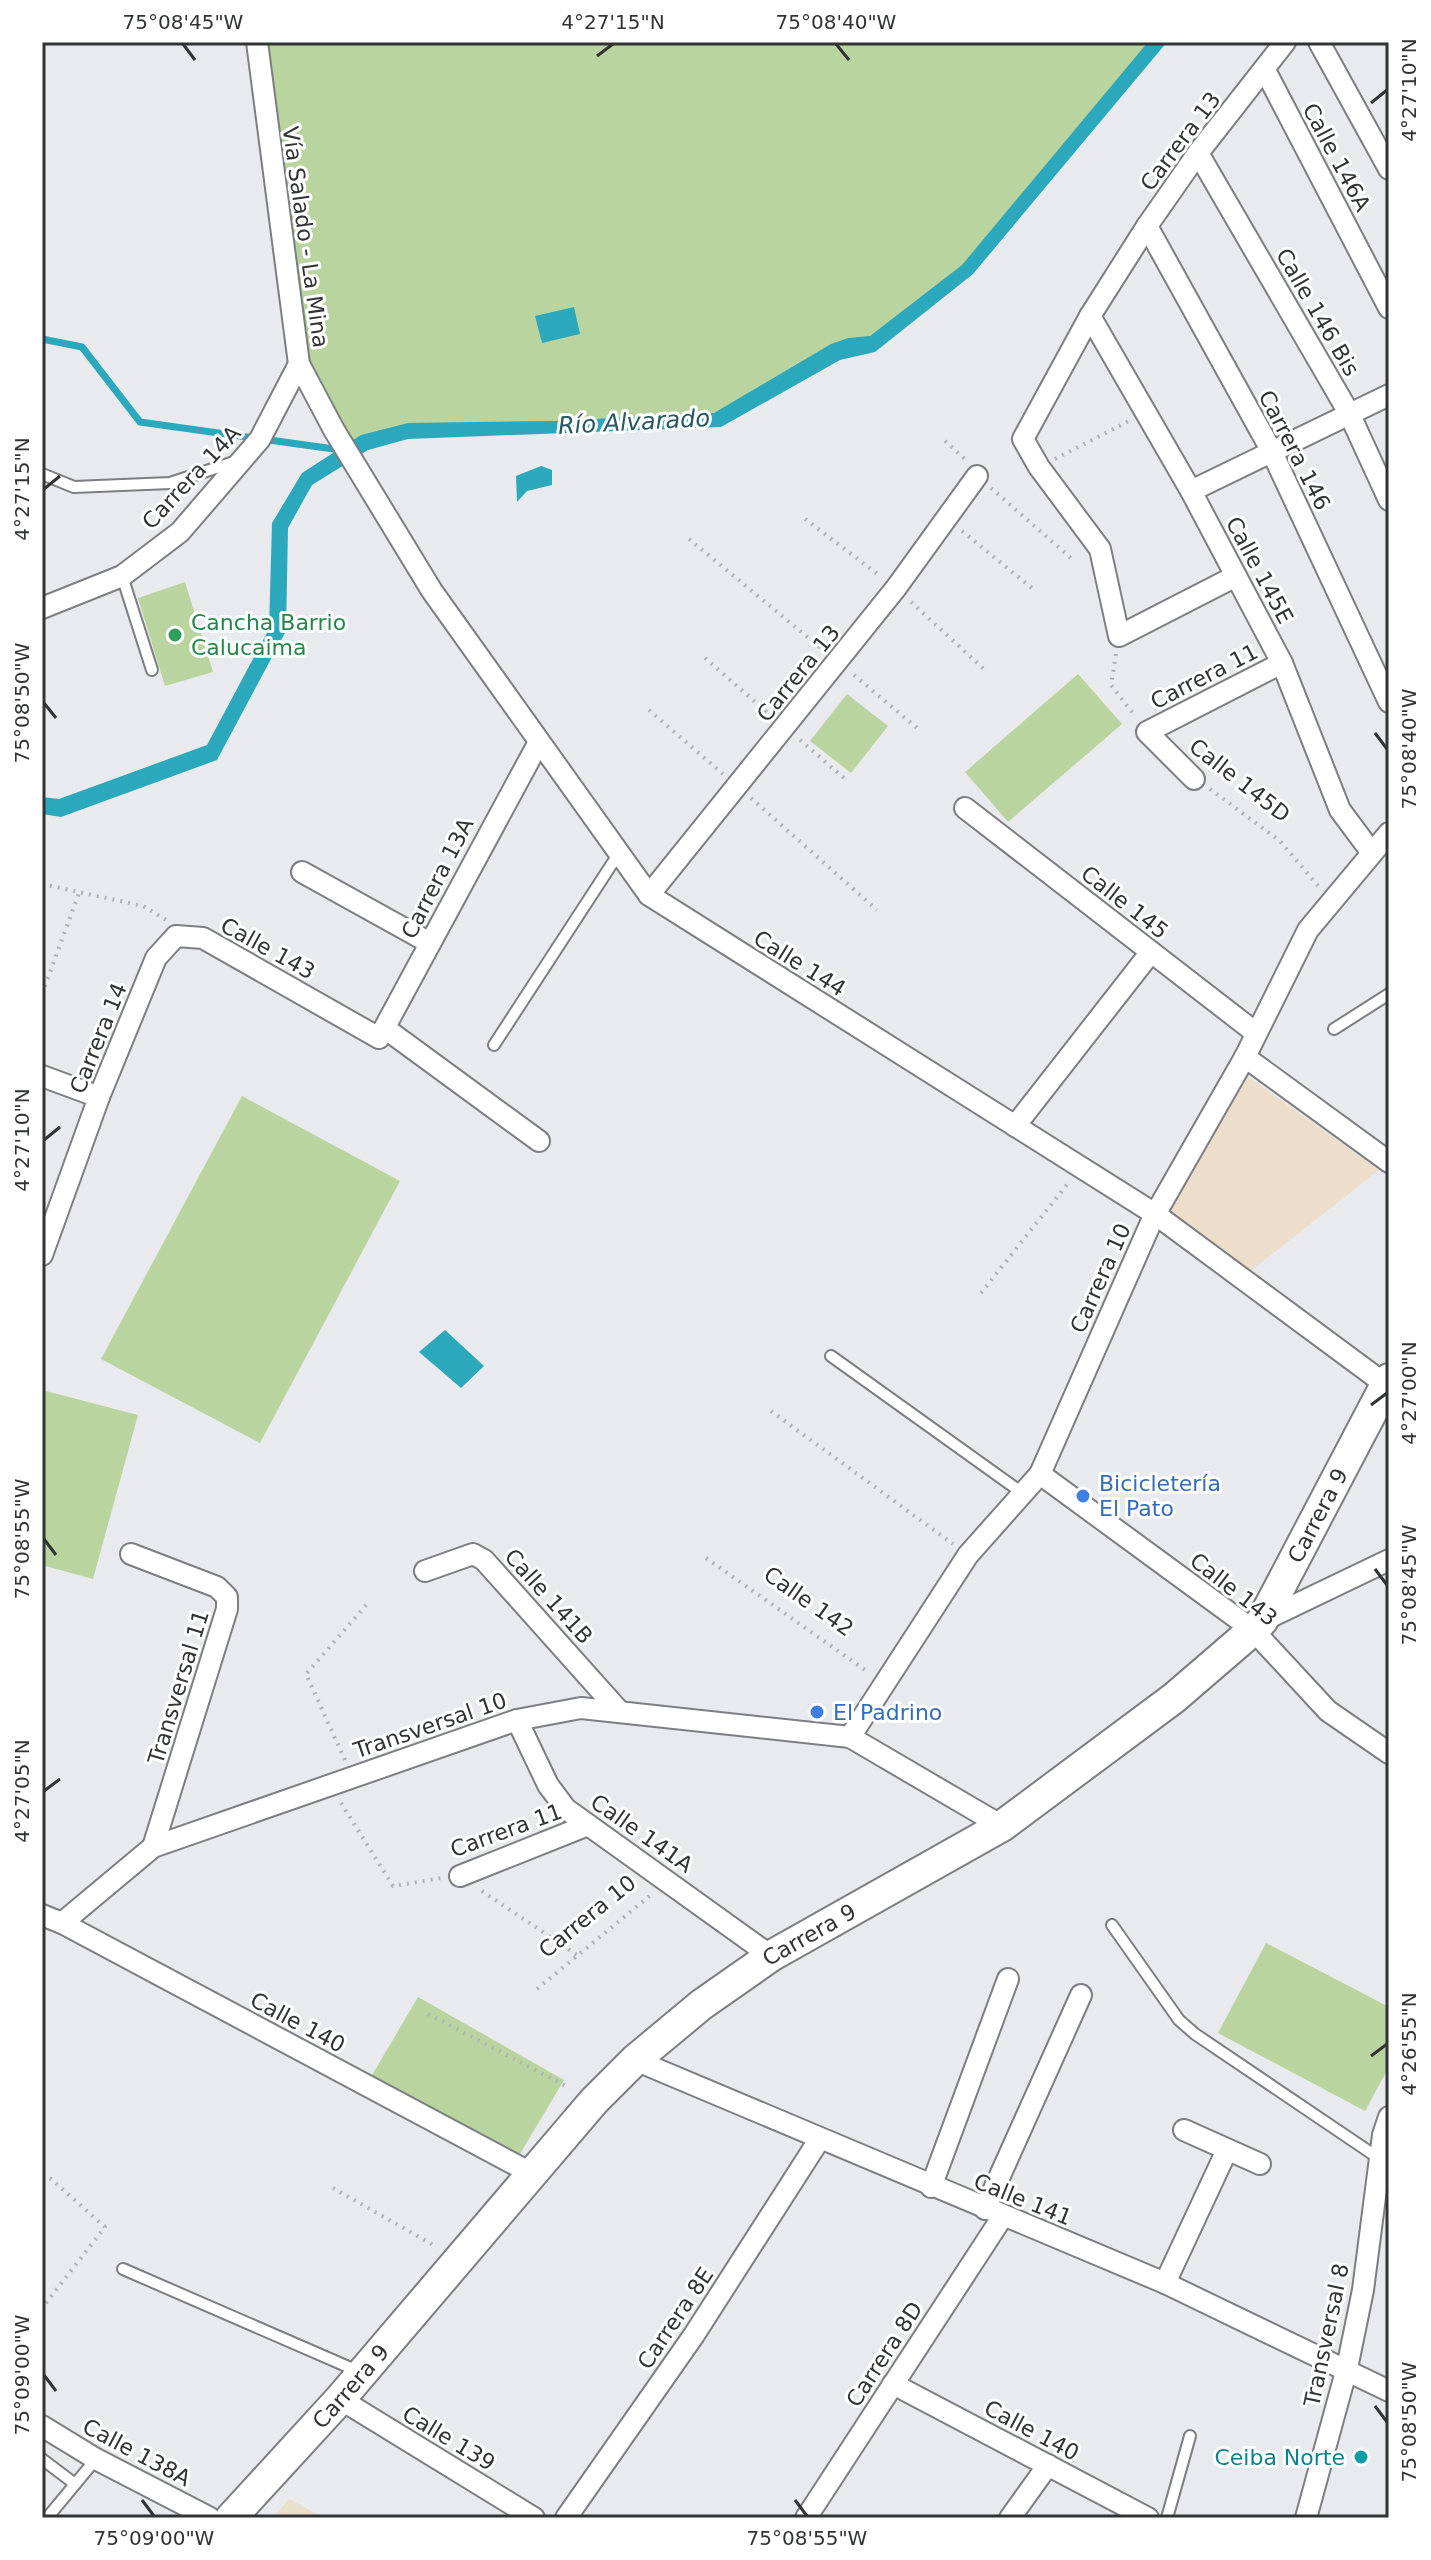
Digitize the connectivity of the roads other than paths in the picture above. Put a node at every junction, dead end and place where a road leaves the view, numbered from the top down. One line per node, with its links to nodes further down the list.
1 (257, 42): 10 (street, Vía Salado - La Mina)
2 (1285, 42): 4 (street, Carrera 13)
3 (1319, 42): 6 (street)
4 (1265, 70): 5 (street, Carrera 13); 8 (street, Calle 146A)
5 (1198, 153): 7 (street, Carrera 13); 12 (street, Calle 146 Bis)
6 (1389, 169)
7 (1147, 226): 9 (street, Carrera 13); 14 (street, Carrera 146)
8 (1389, 308)
9 (1090, 316): 18 (street, Calle 145E); 21 (street, Carrera 13)
10 (299, 364): 13 (street, Vía Salado - La Mina); 15 (street, Carrera 14A)
11 (1389, 395): 12 (street)
12 (1349, 413): 14 (street); 19 (street, Calle 146 Bis)
13 (333, 428): 27 (street, Calle 144)
14 (1271, 450): 18 (street); 25 (street, Carrera 146)
15 (246, 457): 16 (lane); 20 (street, Carrera 14A)
16 (42, 474)
17 (977, 476): 34 (street, Carrera 13)
18 (1191, 491): 21 (street, Calle 145E)
19 (1389, 500)
20 (122, 576): 22 (street, Carrera 14A); 24 (lane)
21 (1236, 576): 23 (street, Calle 145E)
22 (42, 608)
23 (1282, 663): 26 (street, Carrera 11); 32 (street, Calle 145E)
24 (152, 670)
25 (1389, 702)
26 (1147, 732): 28 (street, Calle 145D)
27 (539, 742): 31 (street, Calle 144); 36 (street, Carrera 13A)
28 (1194, 779)
29 (965, 808): 37 (street, Calle 145)
30 (1389, 833): 32 (street, Carrera 10)
31 (619, 853): 34 (street, Calle 144); 42 (lane)
32 (1372, 853): 41 (street, Carrera 10)
33 (302, 872): 36 (street)
34 (649, 895): 46 (street, Calle 144)
35 (176, 936): 40 (street, Calle 143); 45 (street, Carrera 14)
36 (430, 943): 40 (street, Carrera 13A)
37 (1151, 952): 41 (street, Calle 145); 46 (street)
38 (1389, 994): 39 (lane)
39 (1334, 1029)
40 (382, 1033): 47 (street, Calle 143)
41 (1256, 1033): 43 (street, Carrera 10)
42 (494, 1045)
43 (1245, 1057): 48 (street); 49 (street, Carrera 10)
44 (42, 1076): 45 (street)
45 (99, 1097): 50 (street, Carrera 14)
46 (1015, 1126): 49 (street, Calle 144)
47 (539, 1141)
48 (1389, 1162)
49 (1155, 1214): 52 (street, Calle 144); 53 (street, Carrera 10)
50 (42, 1255)
51 (831, 1356): 54 (lane)
52 (1388, 1383): 58 (street, Carrera 9)
53 (1040, 1474): 54 (street, Carrera 10); 58 (street, Calle 143)
54 (1021, 1492): 61 (street, Carrera 10)
55 (131, 1554): 65 (street, Transversal 11)
56 (1389, 1560): 58 (street)
57 (425, 1571): 59 (street, Calle 141B)
58 (1258, 1626): 62 (street, Calle 143); 64 (street, Carrera 9)
59 (620, 1712): 60 (street, Transversal 10); 61 (street, Transversal 10)
60 (517, 1720): 63 (street, Calle 141A); 65 (street, Transversal 10)
61 (850, 1737): 64 (street)
62 (1389, 1753)
63 (588, 1825): 66 (street, Carrera 11); 70 (street, Calle 141A)
64 (1002, 1826): 70 (street, Carrera 9)
65 (153, 1847): 68 (street, Transversal 10)
66 (460, 1876)
67 (42, 1915): 68 (street, Calle 140)
68 (62, 1923): 80 (street, Calle 140)
69 (1112, 1925): 78 (lane)
70 (771, 1956): 73 (street, Carrera 9)
71 (1008, 1979): 81 (street)
72 (1081, 1995): 82 (street, Carrera 8D)
73 (635, 2060): 76 (street, Calle 141); 80 (street, Carrera 9)
74 (1389, 2117): 78 (street, Transversal 8)
75 (1184, 2130): 77 (street)
76 (819, 2140): 81 (street, Calle 141); 100 (street, Carrera 8E)
77 (1227, 2150): 79 (street); 84 (street)
78 (1380, 2159): 85 (street, Transversal 8)
79 (1260, 2164)
80 (531, 2173): 86 (street, Carrera 9)
81 (931, 2187): 82 (street, Calle 141)
82 (994, 2213): 84 (street, Calle 141); 87 (street, Carrera 8D)
83 (123, 2269): 86 (lane)
84 (1165, 2283): 85 (street, Calle 141)
85 (1347, 2368): 88 (street, Calle 141); 105 (street, Transversal 8)
86 (362, 2373): 89 (street, Carrera 9)
87 (893, 2384): 94 (street, Calle 140); 101 (street, Carrera 8D)
88 (1389, 2391)
89 (340, 2399): 98 (street, Carrera 9); 99 (street, Calle 139)
90 (42, 2426): 93 (street, Calle 138A)
91 (1190, 2436): 104 (lane)
92 (42, 2459): 95 (lane)
93 (96, 2459): 95 (lane); 97 (street, Calle 138A)
94 (1048, 2465): 102 (street); 103 (street, Calle 140)
95 (75, 2484): 96 (lane)
96 (47, 2518)
97 (210, 2518)
98 (231, 2518)
99 (534, 2518)
100 (566, 2518)
101 (806, 2518)
102 (1010, 2518)
103 (1148, 2518)
104 (1167, 2518)
105 (1306, 2518)

